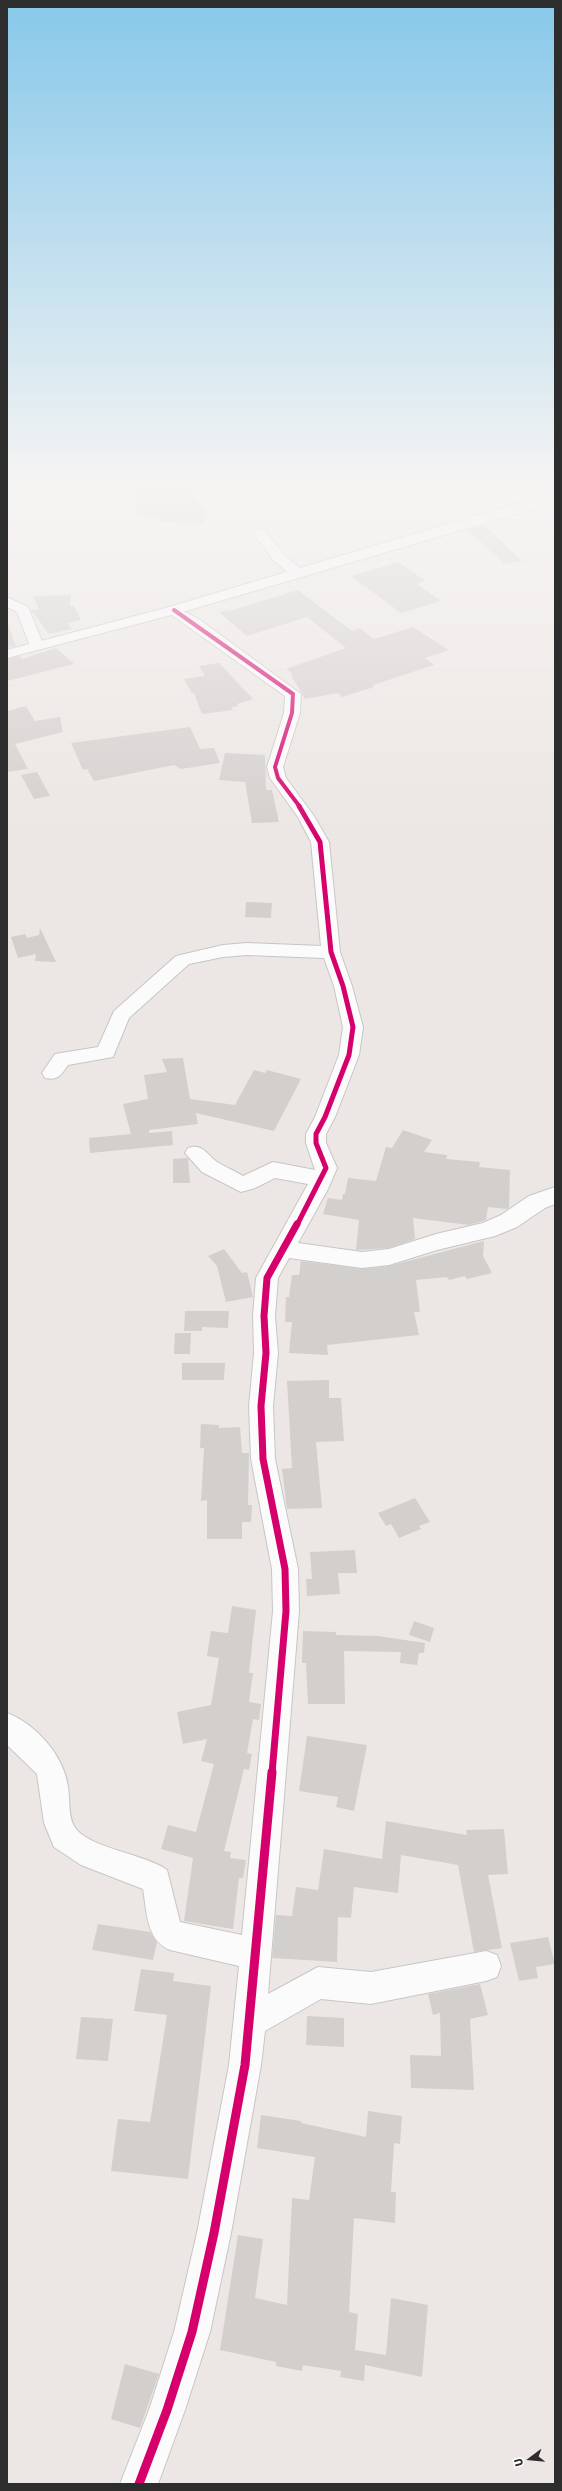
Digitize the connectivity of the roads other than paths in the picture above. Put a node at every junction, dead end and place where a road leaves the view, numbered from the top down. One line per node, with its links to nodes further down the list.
1 (14, 604): 4 (street)
2 (193, 604): 3 (street)
3 (174, 610): 4 (street); 6 (street)
4 (37, 646): 5 (street)
5 (7, 654)
6 (331, 952): 7 (street); 9 (street)
7 (52, 1073)
8 (195, 1153): 9 (street)
9 (322, 1179): 11 (street)
10 (555, 1195): 11 (street)
11 (282, 1249): 13 (street)
12 (7, 1726): 13 (street)
13 (257, 1954): 15 (street)
14 (486, 1966): 15 (street)
15 (250, 2022): 16 (street)
16 (138, 2484)

